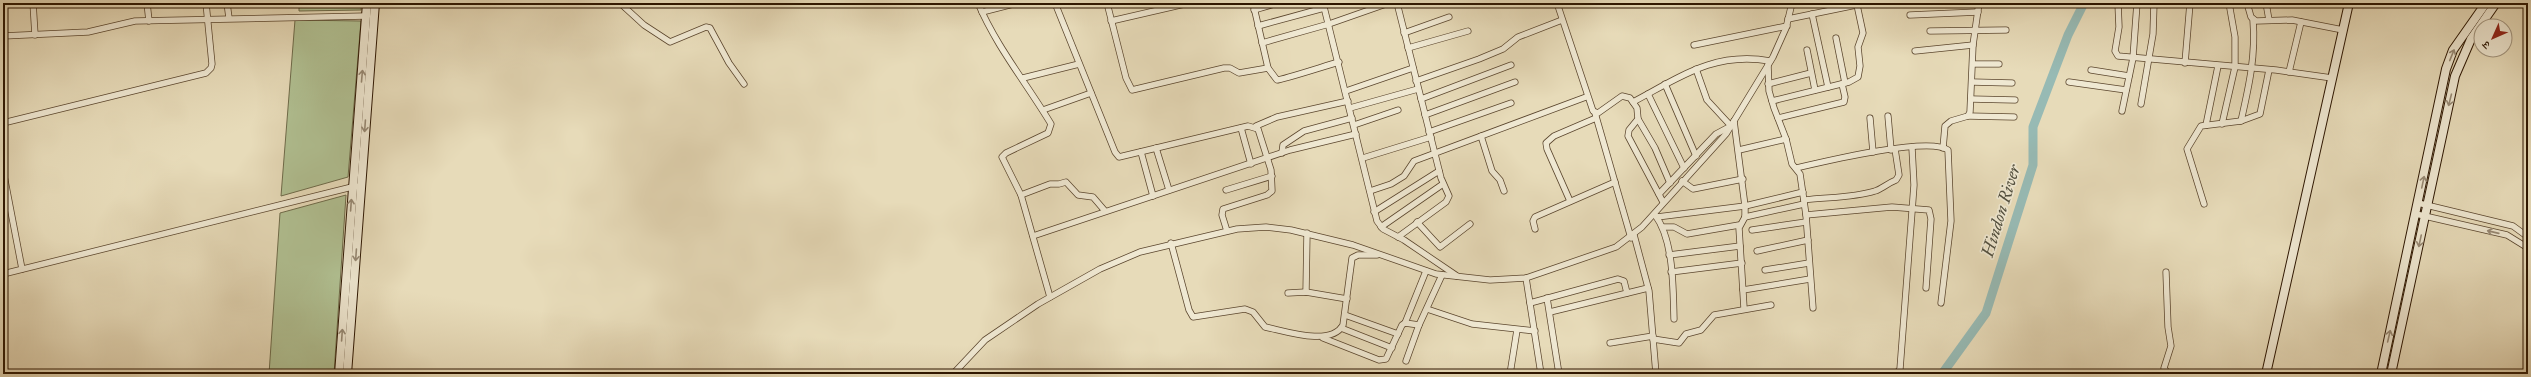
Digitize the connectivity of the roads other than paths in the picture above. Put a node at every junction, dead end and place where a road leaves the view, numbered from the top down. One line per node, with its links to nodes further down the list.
1 (33, 3): 62 (street)
2 (147, 3): 50 (street)
3 (206, 3): 44 (street)
4 (227, 3): 45 (street)
5 (367, 3): 42 (street)
6 (374, 3): 166 (street, one-way to 166)
7 (620, 3): 35 (street)
8 (634, 3): 35 (street)
9 (978, 3): 38 (street)
10 (1018, 3): 38 (street)
11 (1055, 3): 75 (street)
12 (1107, 3): 51 (street)
13 (1188, 3): 51 (street)
14 (1253, 3): 36 (street)
15 (1278, 3): 36 (street)
16 (1389, 3): 53 (street)
17 (1397, 3): 61 (street)
18 (1557, 3): 47 (street)
19 (1792, 3): 37 (street)
20 (1797, 3): 37 (street)
21 (1866, 3): 34 (street)
22 (1979, 3): 39 (street)
23 (2118, 3): 71 (street)
24 (2137, 3): 71 (street)
25 (2154, 3): 72 (street)
26 (2190, 3): 78 (street)
27 (2229, 3): 81 (street)
28 (2247, 3): 48 (street)
29 (2266, 3): 49 (street)
30 (2349, 3): 58 (street)
31 (2486, 3): 180 (street, one-way to 31)
32 (2496, 3): 183 (street, one-way to 183)
33 (1324, 5): 53 (street); 54 (street)
34 (1857, 5): 40 (street); 97 (street)
35 (625, 7): 99 (street)
36 (1254, 10): 54 (street)
37 (1790, 11): 46 (street)
38 (982, 12): 91 (street)
39 (1978, 12): 41 (street); 56 (street)
40 (1812, 14): 46 (street); 102 (street)
41 (1910, 15)
42 (366, 16): 45 (street); 167 (street, one-way to 42)
43 (1449, 17): 61 (street)
44 (208, 18): 45 (street); 50 (street); 132 (street)
45 (229, 18)
46 (1788, 19): 55 (street)
47 (1562, 20): 93 (street); 109 (street)
48 (2253, 20): 49 (street); 84 (street)
49 (2269, 20): 52 (street)
50 (149, 21): 62 (street)
51 (1111, 21): 82 (street)
52 (2302, 22): 58 (street); 88 (street)
53 (1329, 24): 65 (street); 73 (street)
54 (1258, 26): 65 (street)
55 (1787, 26): 66 (street); 74 (street)
56 (1975, 29): 57 (street); 60 (street); 67 (street)
57 (2006, 30)
58 (2343, 30): 92 (street)
59 (1468, 31): 68 (street)
60 (1930, 31)
61 (1404, 33): 68 (street)
62 (35, 35): 63 (street)
63 (3, 36)
64 (1836, 38): 97 (street)
65 (1262, 43): 82 (street)
66 (1694, 45)
67 (1973, 45): 70 (street); 76 (street)
68 (1408, 48): 83 (street)
69 (1807, 50): 89 (street)
70 (1915, 51)
71 (2132, 58): 72 (street); 90 (street)
72 (2149, 60): 78 (street); 117 (street)
73 (1338, 62): 82 (street); 106 (street)
74 (1769, 63): 85 (street); 101 (street); 133 (street)
75 (1079, 64): 91 (street); 107 (street)
76 (1973, 64): 77 (street); 95 (street)
77 (1999, 64)
78 (2185, 64): 80 (street)
79 (1511, 65): 110 (street)
80 (2218, 66): 81 (street); 136 (street)
81 (2235, 67): 84 (street); 134 (street)
82 (1268, 68)
83 (1413, 68): 93 (street); 106 (street)
84 (2253, 69): 87 (street); 131 (street)
85 (1696, 70): 100 (street); 133 (street)
86 (2091, 70): 90 (street)
87 (2269, 70): 88 (street); 131 (street)
88 (2289, 72): 92 (street)
89 (1811, 73): 101 (street); 104 (street)
90 (2129, 76): 105 (street)
91 (1023, 78): 119 (street)
92 (2332, 78): 263 (street)
93 (1416, 81): 103 (street)
94 (1515, 82): 122 (street)
95 (1972, 82): 98 (street); 111 (street)
96 (2069, 82): 105 (street)
97 (1843, 83): 102 (street); 128 (street)
98 (2012, 83)
99 (744, 84)
100 (1665, 84): 108 (street); 152 (street)
101 (1768, 84): 114 (street)
102 (1828, 87): 104 (street)
103 (1418, 89): 110 (street); 118 (street)
104 (1815, 90): 114 (street)
105 (2126, 90): 121 (street)
106 (1346, 91): 113 (street)
107 (1091, 93): 119 (street); 148 (street)
108 (1648, 94): 115 (street); 156 (street)
109 (1586, 97): 123 (street); 141 (street)
110 (1421, 99): 122 (street)
111 (1971, 99): 112 (street); 125 (street)
112 (2015, 100)
113 (1348, 101): 118 (street); 137 (street)
114 (1772, 101): 128 (street)
115 (1633, 102): 123 (street); 130 (street)
116 (1511, 103): 140 (street)
117 (2141, 104)
118 (1350, 108): 127 (street)
119 (1043, 110): 174 (street)
120 (1398, 110): 135 (street)
121 (2122, 111)
122 (1425, 115): 140 (street)
123 (1596, 116): 163 (street); 177 (street)
124 (1888, 116): 147 (street)
125 (1968, 116): 126 (street); 145 (street)
126 (2014, 117)
127 (1352, 118): 135 (street); 150 (street)
128 (1778, 118): 142 (street)
129 (1870, 118): 149 (street)
130 (1638, 119): 164 (street); 173 (street)
131 (2241, 121): 134 (street)
132 (3, 123)
133 (1733, 123): 146 (street); 152 (street); 162 (street)
134 (2222, 124): 136 (street)
135 (1354, 125): 139 (street)
136 (2206, 125): 181 (street)
137 (1256, 126): 138 (street); 153 (street)
138 (1241, 128): 143 (street); 155 (street)
139 (1356, 134): 150 (street); 154 (street)
140 (1430, 135): 151 (street); 154 (street)
141 (1480, 136): 151 (street); 171 (street)
142 (1786, 138): 146 (street); 157 (street)
143 (1156, 148): 148 (street); 168 (street)
144 (1912, 148): 145 (street); 147 (street); 184 (street)
145 (1943, 148): 234 (street)
146 (1739, 150): 161 (street)
147 (1893, 150): 149 (street); 179 (street)
148 (1141, 152): 175 (street)
149 (1873, 152): 157 (street)
150 (1282, 153): 153 (street)
151 (1434, 154): 159 (street); 170 (street)
152 (1696, 156): 156 (street)
153 (1268, 157): 155 (street); 160 (street)
154 (1363, 158): 170 (street)
155 (1251, 164): 168 (street)
156 (1684, 168): 164 (street)
157 (1796, 168): 172 (street)
158 (3, 170): 176 (street)
159 (1439, 171): 165 (street); 186 (street)
160 (1272, 176): 169 (street); 199 (street)
161 (1743, 179): 162 (street); 182 (street)
162 (1682, 181): 178 (street)
163 (1615, 182): 177 (street); 203 (street)
164 (1670, 183): 173 (street)
165 (1443, 184): 192 (street); 195 (street)
166 (361, 185): 167 (street); 254 (street, one-way to 254)
167 (352, 187): 214 (street); 253 (street, one-way to 167)
168 (1169, 190): 175 (street)
169 (1226, 190)
170 (1370, 190): 186 (street)
171 (1504, 191)
172 (1802, 192): 179 (street); 182 (street)
173 (1659, 194): 178 (street)
174 (1020, 195): 185 (street); 201 (street)
175 (1153, 196): 185 (street)
176 (6, 198): 214 (street)
177 (1570, 201): 197 (street)
178 (1664, 202): 188 (street)
179 (1804, 202): 190 (street); 191 (street)
180 (2418, 203): 183 (street); 187 (street)
181 (2204, 204)
182 (1745, 206): 188 (street); 190 (street)
183 (2428, 206): 189 (street); 204 (street)
184 (1913, 208): 191 (street); 225 (street); 261 (street)
185 (1105, 211): 201 (street)
186 (1374, 212): 195 (street)
187 (2416, 214): 189 (street); 264 (street, one-way to 187)
188 (1655, 216): 196 (street); 203 (street)
189 (2425, 216): 208 (street, one-way to 189); 265 (street, one-way to 265)
190 (1745, 217): 194 (street)
191 (1806, 218): 198 (street); 205 (street)
192 (1417, 222): 193 (street); 202 (street)
193 (1470, 224)
194 (1739, 225): 196 (street); 207 (street)
195 (1381, 227): 202 (street)
196 (1663, 227): 211 (street)
197 (1535, 229)
198 (1752, 230)
199 (1227, 231): 200 (street); 206 (street)
200 (1306, 233): 210 (street); 227 (street)
201 (1033, 236): 230 (street)
202 (1398, 236): 221 (street)
203 (1632, 236): 222 (street); 224 (street)
204 (2528, 237)
205 (1808, 240): 209 (street); 213 (street)
206 (1171, 244): 230 (street); 249 (street)
207 (1740, 246): 211 (street); 212 (street)
208 (2528, 248)
209 (1757, 251)
210 (1381, 255): 216 (street); 232 (street)
211 (1669, 255): 217 (street)
212 (1742, 262): 217 (street); 226 (street)
213 (1809, 263): 215 (street); 223 (street)
214 (22, 269): 219 (street)
215 (1765, 270)
216 (1426, 271): 220 (street); 242 (street)
217 (1671, 272): 241 (street)
218 (2166, 272): 262 (street)
219 (3, 274)
220 (1442, 275): 221 (street); 238 (street)
221 (1459, 278): 222 (street)
222 (1526, 278): 233 (street)
223 (1810, 279): 226 (street); 237 (street)
224 (1648, 288): 229 (street); 248 (street)
225 (1926, 288)
226 (1743, 290): 236 (street)
227 (1306, 292): 228 (street); 232 (street)
228 (1288, 293)
229 (1627, 293): 231 (street); 239 (street)
230 (1050, 297): 255 (street)
231 (1547, 298): 233 (street); 239 (street)
232 (1347, 299): 240 (street)
233 (1530, 303): 246 (street)
234 (1941, 303)
235 (1771, 305): 236 (street)
236 (1744, 308): 248 (street)
237 (1813, 308)
238 (1427, 309): 243 (street); 245 (street)
239 (1550, 312): 258 (street)
240 (1345, 315): 244 (street); 247 (street)
241 (1674, 319)
242 (1405, 323): 243 (street); 247 (street)
243 (1419, 325): 252 (street)
244 (1341, 328): 249 (street); 251 (street)
245 (1517, 330): 246 (street); 256 (street)
246 (1535, 331): 257 (street)
247 (1398, 334): 251 (street)
248 (1653, 337): 250 (street); 260 (street)
249 (1323, 338): 251 (street)
250 (1610, 343)
251 (1392, 348)
252 (1406, 361)
253 (339, 374)
254 (347, 374)
255 (953, 374)
256 (1510, 374)
257 (1541, 374)
258 (1559, 374)
259 (1617, 374): 260 (street)
260 (1656, 374)
261 (1896, 374)
262 (2168, 374)
263 (2266, 374)
264 (2381, 374)
265 (2391, 374)

